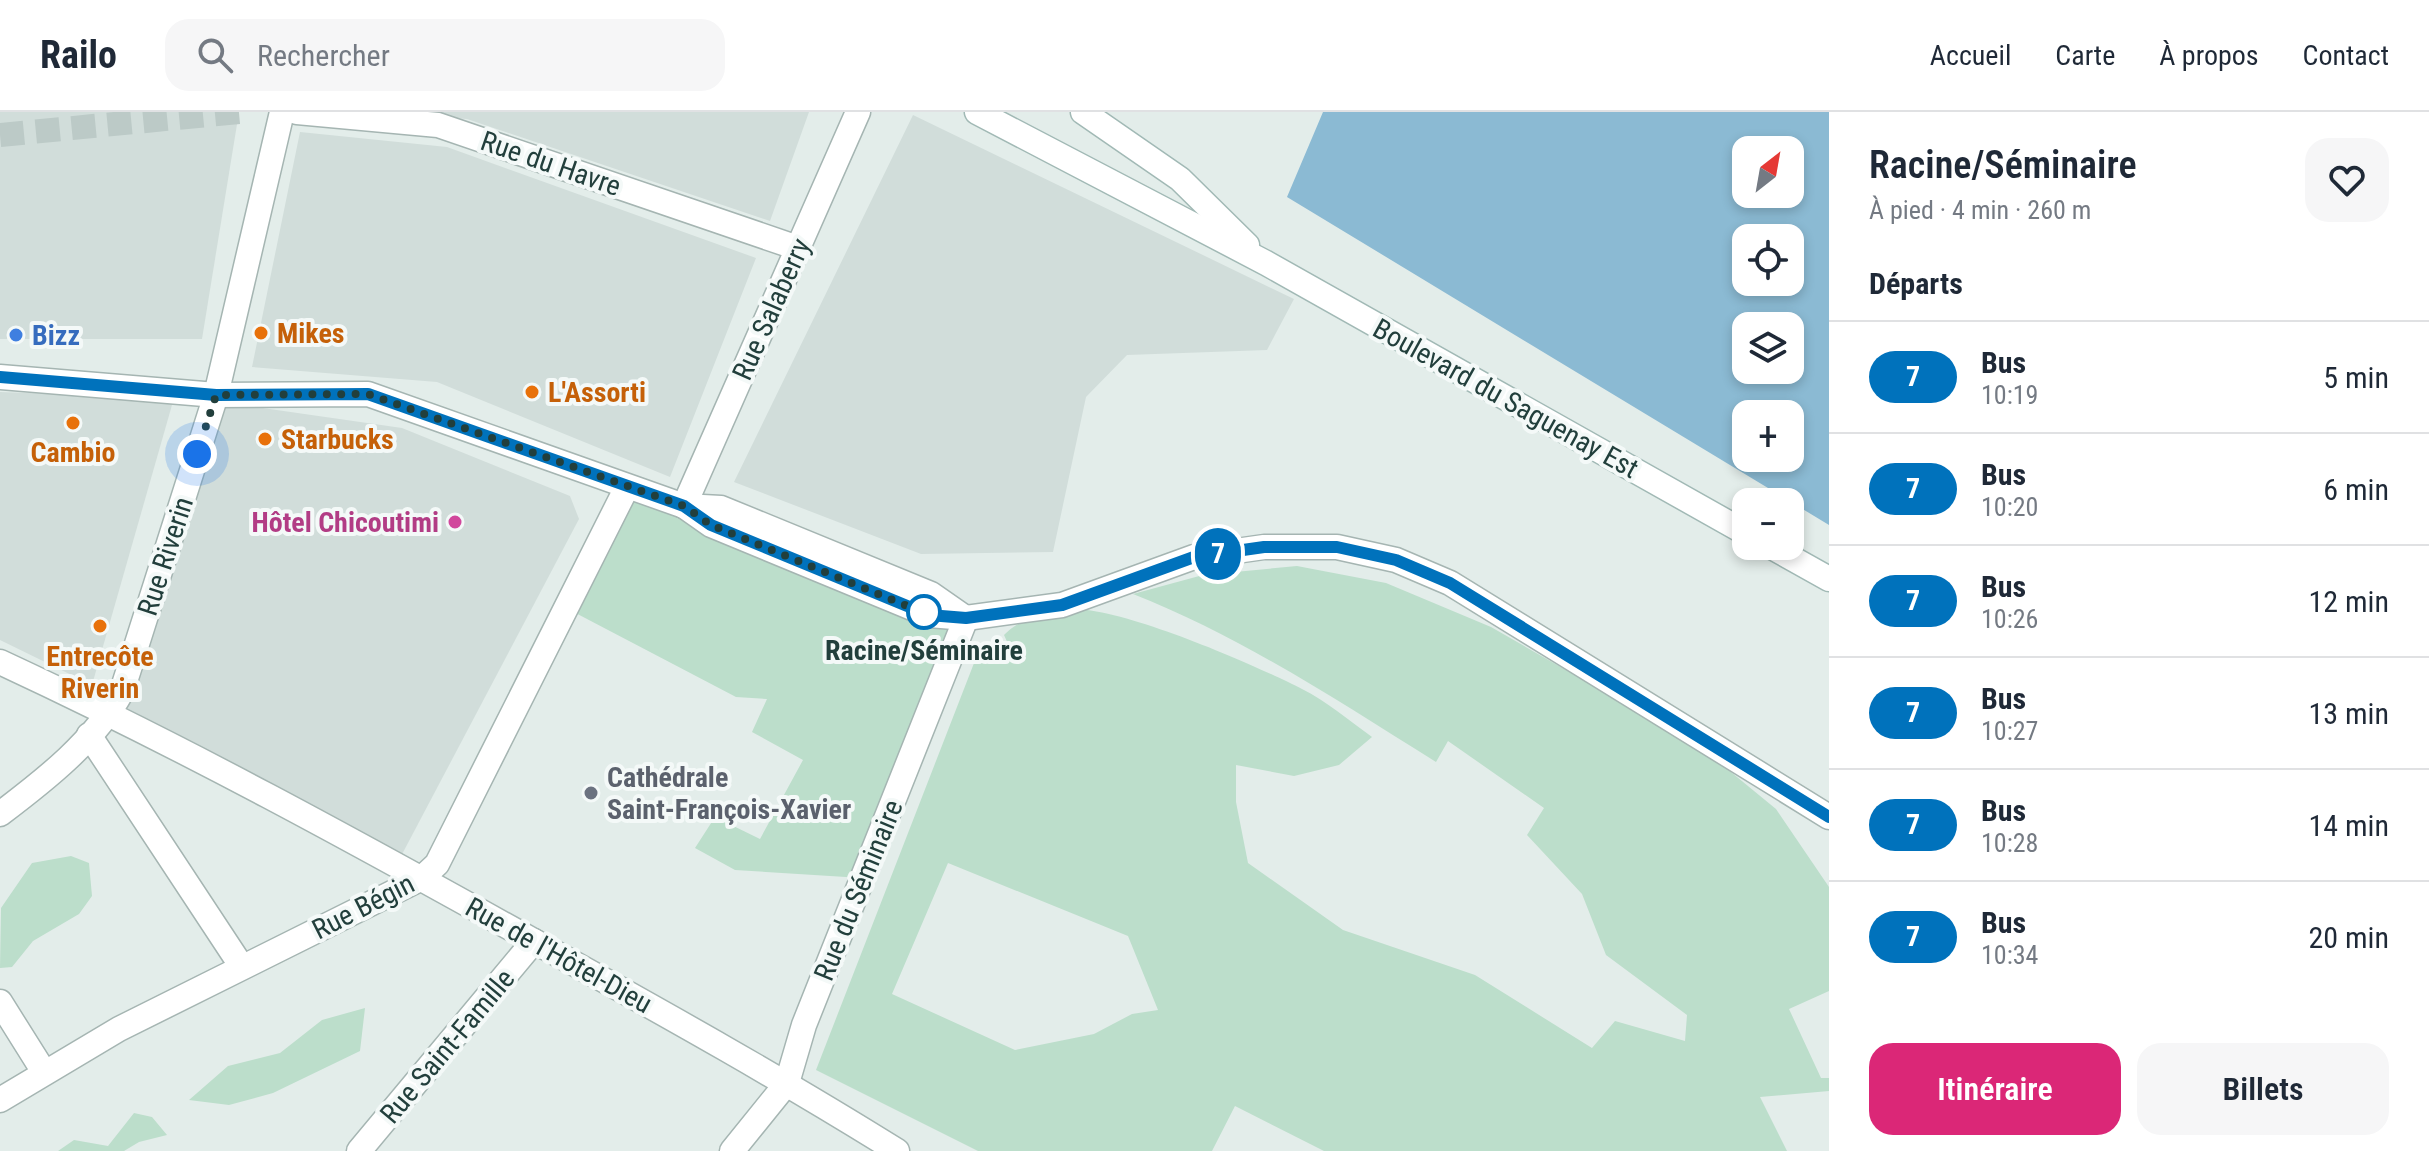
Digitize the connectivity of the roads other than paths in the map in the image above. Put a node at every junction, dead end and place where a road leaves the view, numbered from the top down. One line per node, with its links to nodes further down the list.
1 (282, 112): 9 (street, Rue Riverin)
2 (297, 112): 6 (street, Rue du Havre)
3 (858, 112): 6 (street, Rue Salaberry)
4 (977, 112): 7 (street, Boulevard du Saguenay Est)
5 (1083, 112): 7 (street, Boulevard du Saguenay Est)
6 (798, 248): 11 (street, Rue Salaberry)
7 (1266, 263): 12 (street, Boulevard du Saguenay Est)
8 (0, 377): 9 (street)
9 (216, 395): 10 (street); 17 (street, Rue Riverin)
10 (627, 487): 11 (street); 21 (street, Rue Bégin)
11 (684, 506): 15 (street)
12 (1732, 525)
13 (1795, 560): 14 (street)
14 (1829, 579)
15 (966, 618): 20 (street); 26 (street, Rue du Séminaire)
16 (0, 662): 17 (street, Rue de l'Hôtel-Dieu)
17 (110, 713): 18 (street, Rue Riverin); 21 (street, Rue de l'Hôtel-Dieu)
18 (89, 735): 19 (street, Rue Riverin); 23 (street)
19 (0, 814)
20 (1829, 817)
21 (422, 878): 22 (street, Rue de l'Hôtel-Dieu); 23 (street, Rue Bégin)
22 (534, 941): 26 (street, Rue de l'Hôtel-Dieu); 28 (street, Rue Saint-Famille)
23 (242, 967): 25 (street, Rue Bégin)
24 (0, 1002): 25 (street)
25 (44, 1072): 27 (street, Rue Bégin)
26 (787, 1083): 29 (street, Rue du Séminaire); 30 (street, Rue de l'Hôtel-Dieu)
27 (0, 1100)
28 (359, 1151)
29 (732, 1151)
30 (897, 1151)

